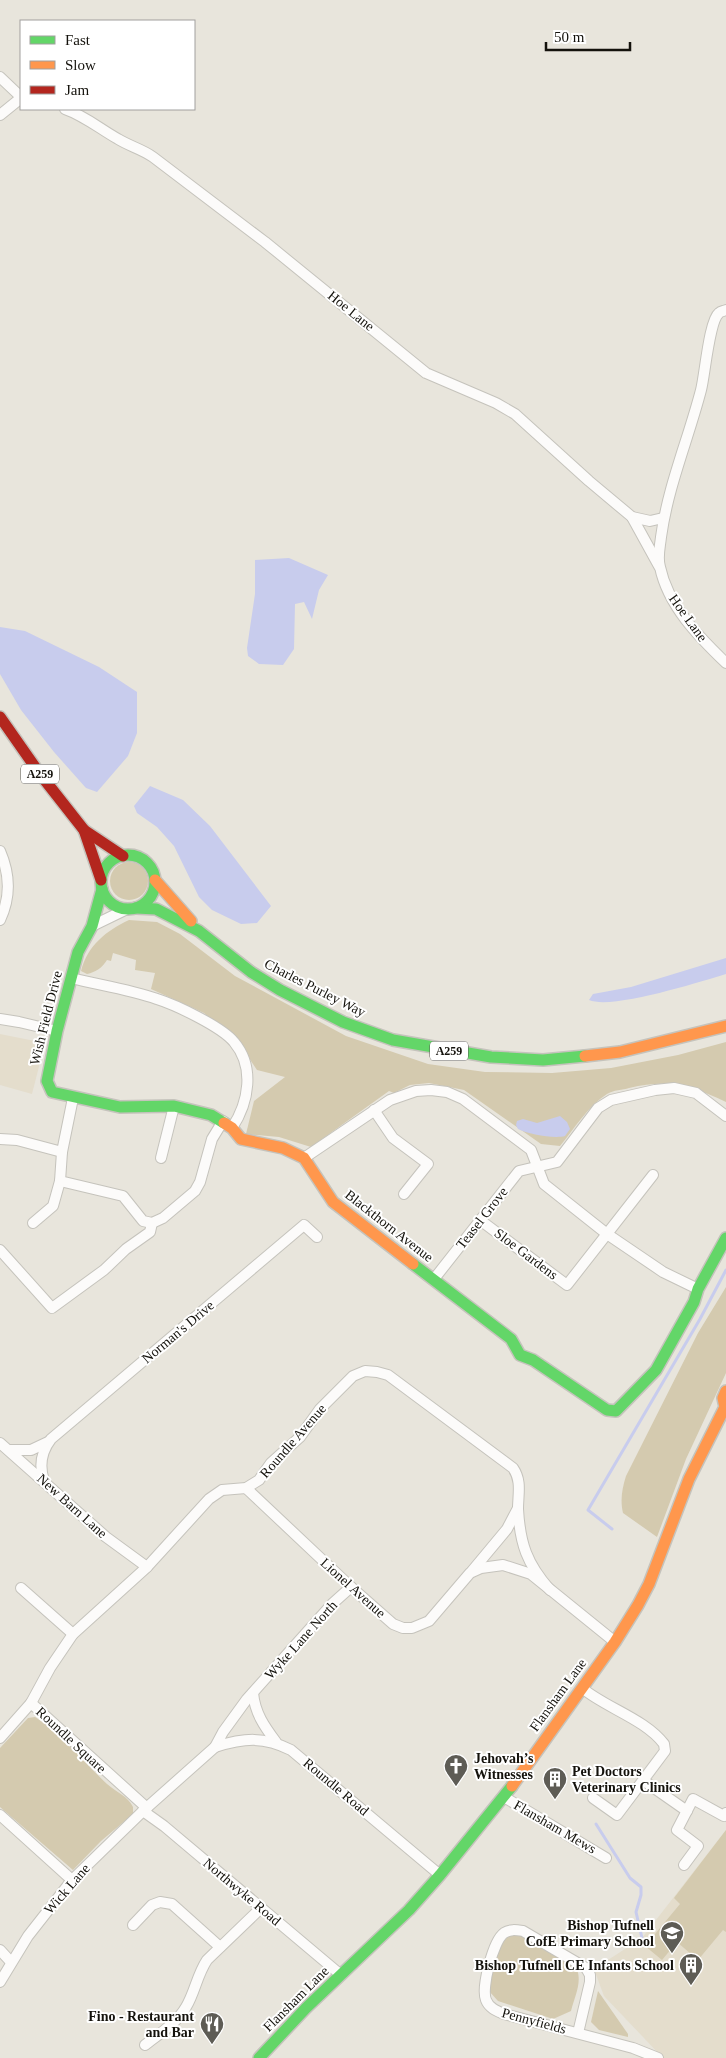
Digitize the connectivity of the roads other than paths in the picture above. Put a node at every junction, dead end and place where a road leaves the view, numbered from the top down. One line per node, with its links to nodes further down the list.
1 (0, 77): 2 (street)
2 (20, 97)
3 (20, 99): 5 (street)
4 (67, 110): 7 (street, Hoe Lane)
5 (0, 115)
6 (726, 310): 8 (street, Hoe Lane)
7 (632, 516): 8 (street); 9 (street, Hoe Lane)
8 (663, 518): 9 (street, Hoe Lane)
9 (659, 566): 10 (street, Hoe Lane)
10 (726, 664)
11 (0, 717): 12 (main road, A259)
12 (84, 830): 14 (main road, A259); 16 (main road, A259)
13 (0, 851): 18 (street)
14 (123, 856): 15 (main road); 16 (main road)
15 (155, 880): 17 (main road); 20 (main road, Charles Purley Way / A259)
16 (102, 884): 17 (main road); 19 (main road, Wish Field Drive)
17 (132, 908): 19 (street); 20 (main road, Charles Purley Way / A259)
18 (0, 920)
19 (92, 926): 21 (main road, Wish Field Drive)
20 (199, 930): 23 (main road, Charles Purley Way / A259)
21 (71, 978): 24 (main road, Wish Field Drive); 29 (street)
22 (0, 1019): 24 (street)
23 (726, 1026)
24 (57, 1031): 25 (main road, Wish Field Drive)
25 (73, 1098): 26 (main road, Wish Field Drive); 31 (street)
26 (174, 1106): 29 (main road, Wish Field Drive); 32 (street)
27 (374, 1110): 33 (street); 34 (street); 37 (street)
28 (726, 1116): 34 (street)
29 (228, 1124): 33 (main road, Wish Field Drive); 40 (street)
30 (0, 1139): 31 (street)
31 (62, 1152): 36 (street)
32 (161, 1158)
33 (304, 1158): 45 (main road, Blackthorn Avenue)
34 (538, 1167): 38 (street, Teasel Grove); 41 (street)
35 (653, 1175): 41 (street)
36 (60, 1181): 39 (street); 40 (street)
37 (404, 1194)
38 (480, 1220): 41 (street, Sloe Gardens); 45 (street, Teasel Grove)
39 (33, 1223)
40 (152, 1223): 44 (street)
41 (607, 1234): 46 (street)
42 (317, 1237): 49 (street, Norman's Drive)
43 (726, 1238): 46 (main road, Blackthorn Avenue)
44 (0, 1250)
45 (434, 1280): 46 (main road, Blackthorn Avenue)
46 (698, 1289)
47 (726, 1391): 48 (main road, Flansham Lane)
48 (724, 1411): 61 (main road, Flansham Lane)
49 (51, 1439): 51 (street, Norman's Drive); 52 (street, Norman's Drive)
50 (0, 1442): 51 (street, New Barn Lane)
51 (10, 1450): 52 (street, New Barn Lane)
52 (44, 1481): 55 (street, New Barn Lane)
53 (246, 1488): 54 (street, Roundle Avenue); 55 (street, Roundle Avenue); 58 (street, Lionel Avenue)
54 (518, 1507): 56 (street, Roundle Avenue); 59 (street, Roundle Avenue)
55 (147, 1567): 60 (street, Roundle Avenue)
56 (470, 1573): 58 (street, Lionel Avenue); 59 (street)
57 (21, 1588): 60 (street)
58 (351, 1588): 63 (street, Wyke Lane North)
59 (550, 1590): 61 (street)
60 (73, 1634): 64 (street, Roundle Avenue)
61 (615, 1642): 62 (main road, Flansham Lane)
62 (582, 1688): 68 (street); 69 (main road, Flansham Lane)
63 (253, 1693): 66 (street); 67 (street, Wyke Lane North)
64 (31, 1703): 65 (street, Roundle Square); 71 (street, Roundle Square)
65 (0, 1738)
66 (276, 1742): 67 (street, Roundle Road); 77 (street, Roundle Road)
67 (215, 1747): 71 (street, Wyke Lane North)
68 (644, 1781): 70 (street); 72 (street)
69 (504, 1797): 75 (street, Flansham Mews); 77 (main road, Flansham Lane)
70 (592, 1798)
71 (145, 1810): 78 (street, Wick Lane); 79 (street, Northwyke Road)
72 (687, 1811): 73 (street); 76 (street)
73 (726, 1813)
74 (0, 1815): 78 (street)
75 (606, 1858)
76 (684, 1865)
77 (440, 1875): 84 (main road, Flansham Lane)
78 (72, 1880): 83 (street, Wick Lane)
79 (261, 1908): 81 (street); 84 (street, Northwyke Road)
80 (133, 1925): 81 (street)
81 (220, 1947): 87 (street)
82 (0, 1950): 83 (street)
83 (11, 1962): 85 (street, Wick Lane)
84 (341, 1975): 88 (main road, Flansham Lane)
85 (0, 1982)
86 (578, 2033): 86 (street, Pennyfields); 89 (street, Pennyfields)
87 (145, 2045)
88 (259, 2058)
89 (658, 2058)

